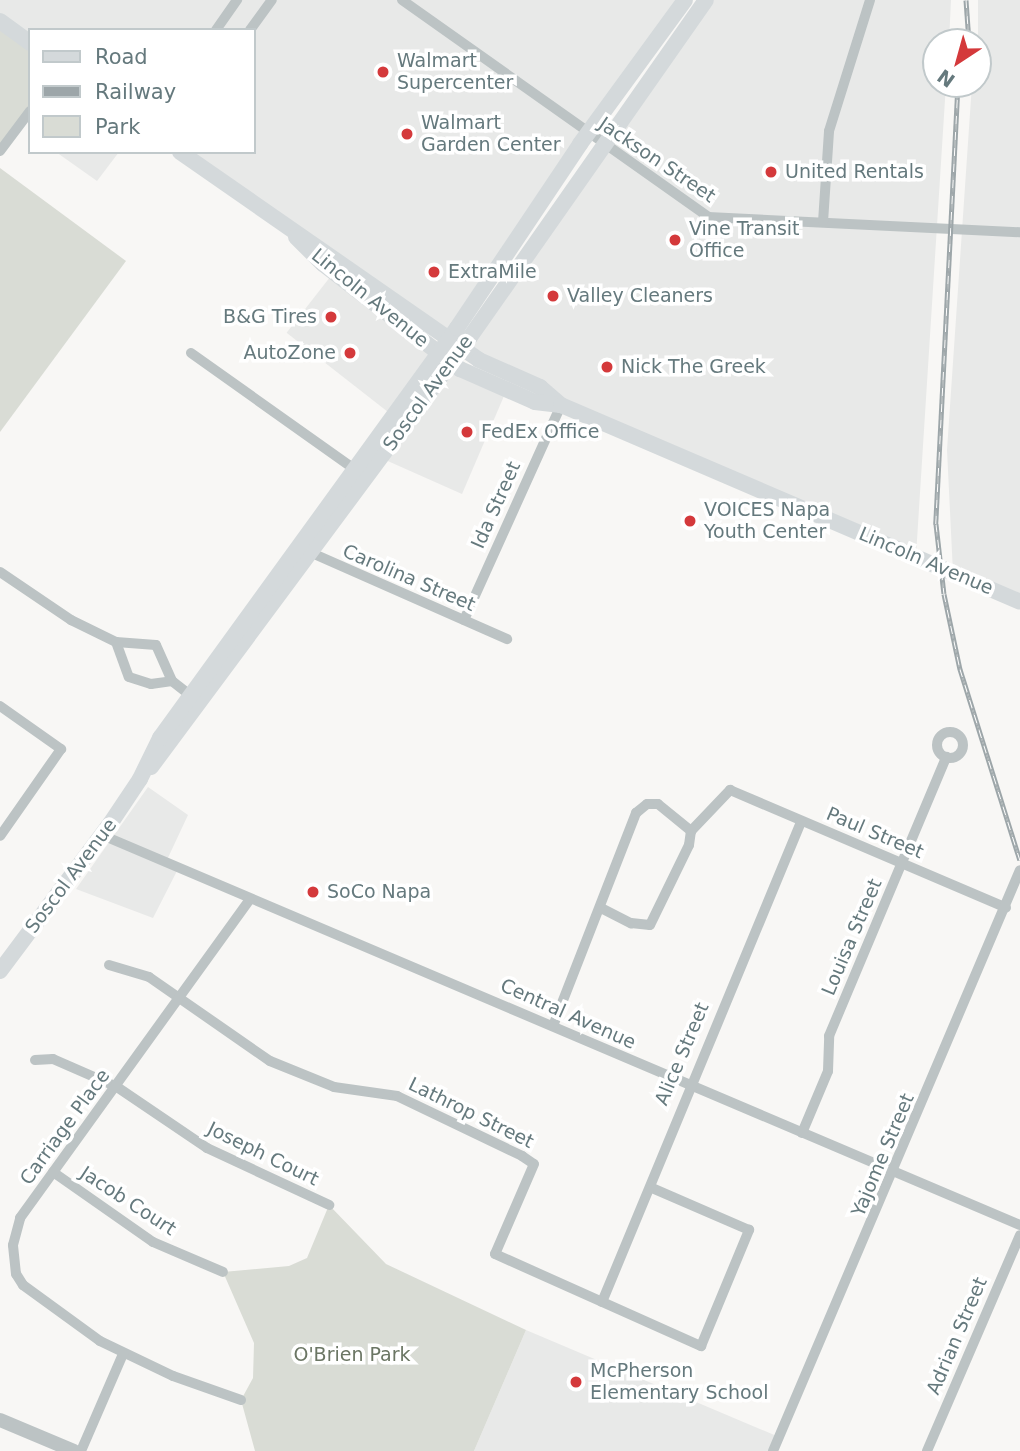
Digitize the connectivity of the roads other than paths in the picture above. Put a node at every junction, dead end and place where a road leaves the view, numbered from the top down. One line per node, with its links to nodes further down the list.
1 (237, 0): 8 (street)
2 (272, 0): 9 (street)
3 (402, 0): 12 (street, Jackson Street)
4 (685, 0): 12 (main road, Soscol Avenue)
5 (706, 0): 13 (main road, Soscol Avenue)
6 (870, 0): 16 (street)
7 (0, 21): 10 (main road)
8 (217, 28)
9 (251, 28)
10 (28, 42)
11 (28, 114): 14 (street)
12 (587, 135): 13 (street, Jackson Street); 19 (main road, Soscol Avenue)
13 (601, 145): 16 (street, Jackson Street); 19 (main road, Soscol Avenue)
14 (0, 151)
15 (183, 154): 18 (main road, Lincoln Avenue)
16 (823, 222): 17 (street, Jackson Street)
17 (1020, 232)
18 (296, 237): 19 (main road, Lincoln Avenue); 21 (main road, Lincoln Avenue)
19 (455, 343): 21 (main road, Soscol Avenue); 22 (main road, Lincoln Avenue)
20 (191, 353): 23 (street)
21 (445, 358): 22 (main road, Lincoln Avenue); 23 (main road, Soscol Avenue)
22 (561, 405): 26 (main road, Lincoln Avenue); 27 (street, Ida Street)
23 (361, 474): 24 (main road, Soscol Avenue)
24 (305, 551): 27 (street, Carolina Street); 31 (main road, Soscol Avenue)
25 (0, 572): 29 (street)
26 (1020, 602)
27 (464, 620): 28 (street, Carolina Street)
28 (507, 639)
29 (116, 642): 30 (street); 30 (street)
30 (172, 681): 31 (street)
31 (196, 700): 36 (main road, Soscol Avenue)
32 (0, 706): 37 (street)
33 (946, 757): 38 (street, Louisa Street)
34 (801, 822): 35 (street, Paul Street); 38 (street, Paul Street); 48 (street, Alice Street)
35 (691, 831): 41 (street); 41 (street)
36 (102, 835): 40 (street, Central Avenue); 44 (main road, Soscol Avenue)
37 (0, 836)
38 (902, 864): 42 (street, Paul Street); 50 (street, Louisa Street)
39 (1020, 870): 42 (street, Yajome Street)
40 (248, 900): 45 (street, Carriage Place); 46 (street, Central Avenue)
41 (601, 908): 46 (street)
42 (1006, 908): 52 (street, Yajome Street)
43 (109, 965): 45 (street)
44 (0, 971)
45 (180, 997): 49 (street, Carriage Place); 58 (street, Lathrop Street)
46 (553, 1026): 48 (street, Central Avenue)
47 (34, 1060): 49 (street, Joseph Court)
48 (688, 1085): 50 (street, Central Avenue); 53 (street, Alice Street)
49 (117, 1087): 51 (street, Carriage Place); 54 (street, Joseph Court)
50 (802, 1133): 52 (street, Central Avenue)
51 (53, 1172): 57 (street, Jacob Court); 59 (street, Carriage Place)
52 (894, 1173): 55 (street, Central Avenue); 64 (street, Yajome Street)
53 (652, 1188): 58 (street, Alice Street); 58 (street, Lathrop Street)
54 (329, 1205)
55 (1020, 1225)
56 (1020, 1235): 65 (street, Adrian Street)
57 (223, 1272)
58 (601, 1302)
59 (123, 1354): 60 (street, Carriage Place); 63 (street)
60 (241, 1400)
61 (0, 1420): 62 (street)
62 (74, 1451)
63 (81, 1451)
64 (773, 1451)
65 (927, 1451)

